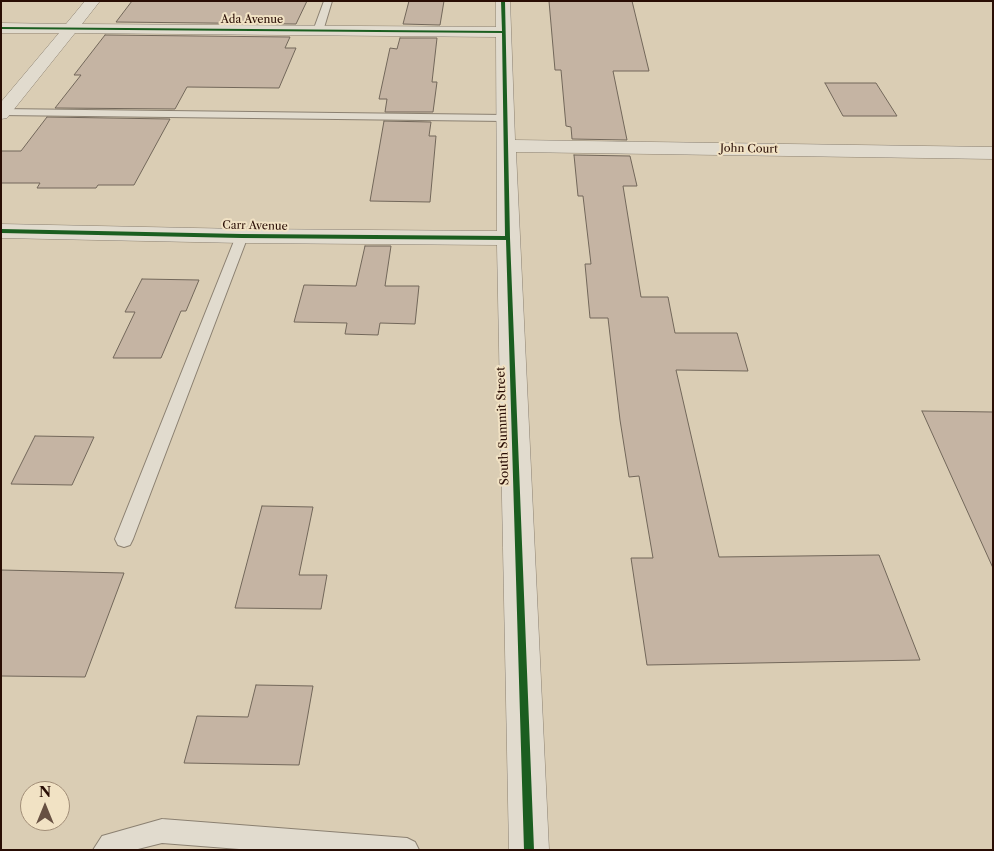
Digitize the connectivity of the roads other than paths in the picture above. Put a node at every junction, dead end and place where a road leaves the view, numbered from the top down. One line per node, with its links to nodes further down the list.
1 (93, 1): 5 (street)
2 (328, 1): 6 (lane)
3 (503, 1): 7 (street, South Summit Street)
4 (1, 28): 5 (street, Ada Avenue)
5 (70, 29): 6 (street, Ada Avenue); 8 (street)
6 (318, 31): 7 (street, Ada Avenue)
7 (503, 32): 9 (street, South Summit Street)
8 (2, 113): 9 (lane)
9 (505, 118): 10 (street, South Summit Street)
10 (506, 146): 11 (street, John Court); 14 (street, South Summit Street)
11 (993, 153)
12 (1, 231): 13 (street, Carr Avenue)
13 (242, 236): 14 (street, Carr Avenue); 15 (lane)
14 (508, 238): 18 (street, South Summit Street)
15 (124, 539)
16 (105, 850): 17 (lane)
17 (408, 850)
18 (529, 850)

